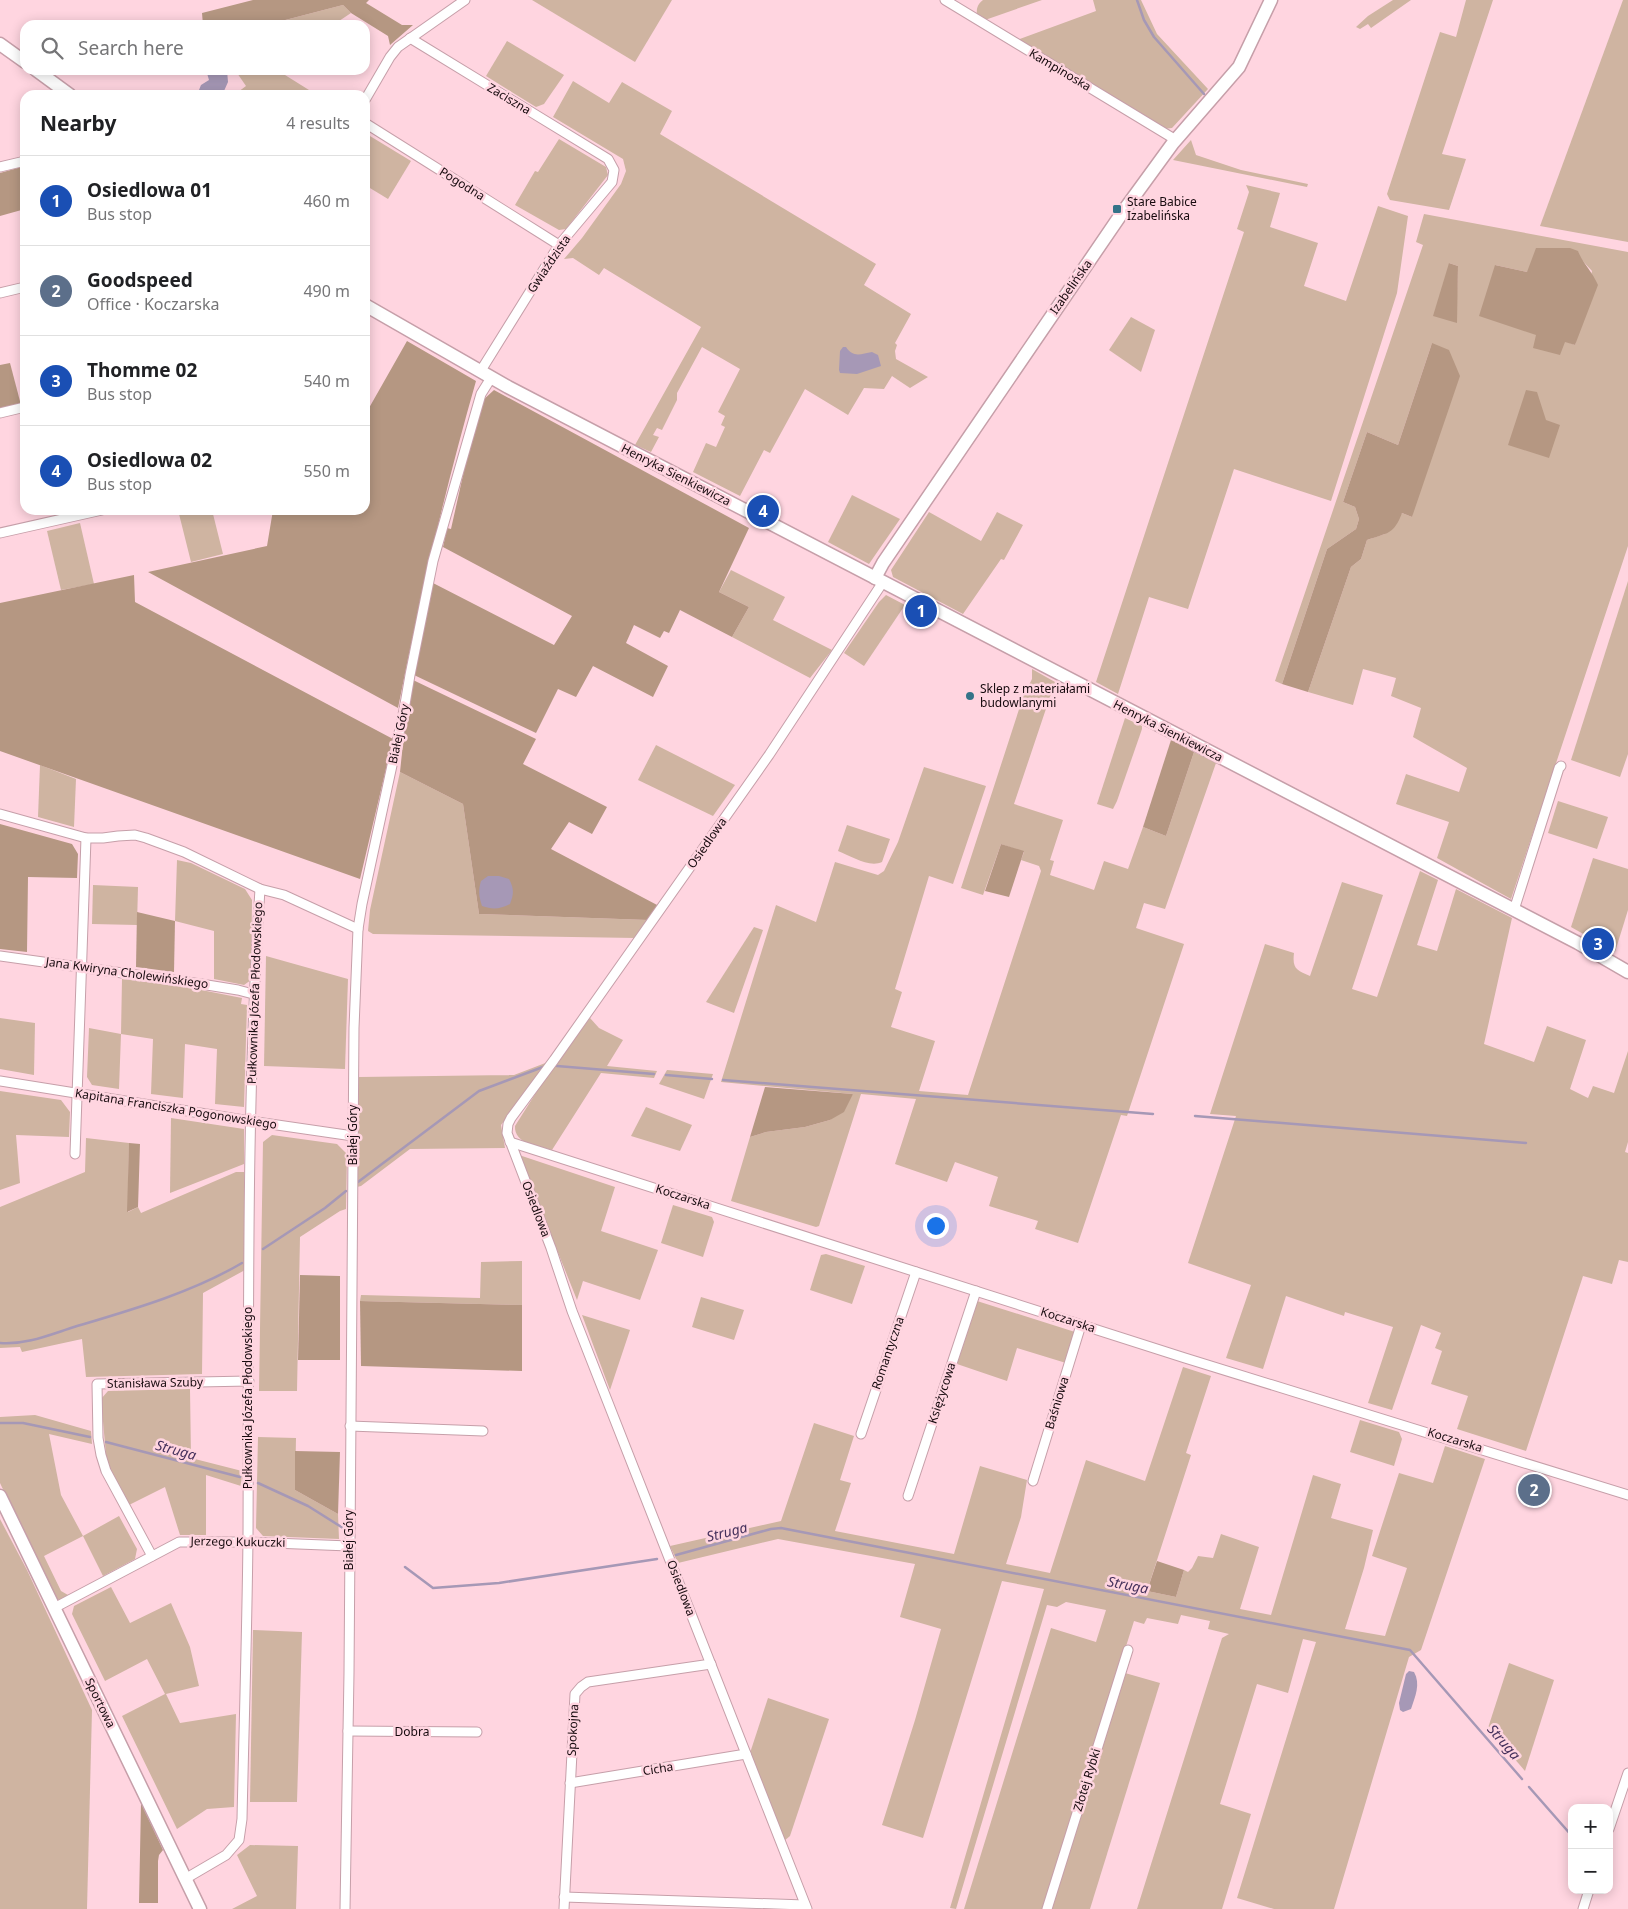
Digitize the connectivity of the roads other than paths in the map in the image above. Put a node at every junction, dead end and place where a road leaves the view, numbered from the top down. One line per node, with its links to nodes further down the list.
1 (465, 0): 4 (street)
2 (945, 0): 11 (street, Kampinoska)
3 (1271, 0): 11 (street, Izabelińska)
4 (410, 38): 9 (street); 12 (street, Zaciszna)
5 (0, 44): 6 (street)
6 (20, 58)
7 (43, 75): 8 (street)
8 (63, 90)
9 (370, 91)
10 (370, 126): 15 (street, Pogodna)
11 (1176, 140): 24 (street, Izabelińska)
12 (608, 159): 15 (street, Gwiaździsta)
13 (20, 162): 14 (street)
14 (0, 167)
15 (559, 245): 19 (street, Gwiaździsta)
16 (20, 288): 17 (street)
17 (0, 293)
18 (370, 308): 19 (street, Henryka Sienkiewicza)
19 (485, 375): 24 (street, Henryka Sienkiewicza); 30 (street, Białej Góry)
20 (20, 408): 21 (street)
21 (0, 413)
22 (80, 515): 23 (street)
23 (0, 533)
24 (879, 580): 29 (street, Henryka Sienkiewicza); 39 (street, Osiedlowa)
25 (1561, 766): 29 (street)
26 (0, 814): 27 (street)
27 (86, 838): 28 (street); 32 (street)
28 (260, 889): 30 (street); 34 (street, Pułkownika Józefa Płodowskiego)
29 (1514, 910): 33 (street, Henryka Sienkiewicza)
30 (358, 929): 38 (street, Białej Góry)
31 (0, 956): 32 (street, Jana Kwiryna Cholewińskiego)
32 (81, 967): 34 (street, Jana Kwiryna Cholewińskiego); 36 (street)
33 (1628, 972)
34 (253, 994): 37 (street, Pułkownika Józefa Płodowskiego)
35 (0, 1081): 36 (street, Kapitana Franciszka Pogonowskiego)
36 (77, 1094): 37 (street, Kapitana Franciszka Pogonowskiego); 40 (street)
37 (250, 1122): 38 (street, Kapitana Franciszka Pogonowskiego); 44 (street, Pułkownika Józefa Płodowskiego)
38 (353, 1136): 45 (street, Białej Góry)
39 (510, 1142): 41 (street, Koczarska); 57 (street, Osiedlowa)
40 (75, 1154)
41 (916, 1272): 42 (street, Koczarska); 47 (street, Romantyczna)
42 (976, 1291): 43 (street, Koczarska); 51 (street, Księżycowa)
43 (1081, 1325): 48 (street, Baśniowa); 49 (street, Koczarska)
44 (248, 1381): 52 (street, Pułkownika Józefa Płodowskiego); 54 (street, Stanisława Szuby)
45 (350, 1426): 46 (street); 53 (street, Białej Góry)
46 (483, 1431)
47 (861, 1434)
48 (1033, 1481)
49 (1628, 1495)
50 (0, 1496): 55 (street, Sportowa)
51 (908, 1496)
52 (248, 1542): 53 (street, Jerzego Kukuczki); 54 (street, Jerzego Kukuczki); 64 (street, Pułkownika Józefa Płodowskiego)
53 (349, 1546): 58 (street, Białej Góry)
54 (152, 1556): 55 (street, Jerzego Kukuczki)
55 (54, 1608): 64 (street, Sportowa)
56 (1128, 1650): 72 (street, Złotej Rybki)
57 (711, 1664): 60 (street, Osiedlowa); 62 (street, Spokojna)
58 (348, 1731): 59 (street, Dobra); 70 (street, Białej Góry)
59 (477, 1732)
60 (746, 1754): 62 (street, Cicha); 68 (street, Osiedlowa)
61 (1628, 1773): 63 (street)
62 (570, 1783): 66 (street, Spokojna)
63 (1613, 1818)
64 (185, 1879): 69 (street, Sportowa)
65 (1588, 1894): 73 (street)
66 (564, 1897): 67 (street); 71 (street, Spokojna)
67 (677, 1905): 68 (street)
68 (806, 1907)
69 (200, 1909)
70 (345, 1909)
71 (564, 1909)
72 (1047, 1909)
73 (1583, 1909)

